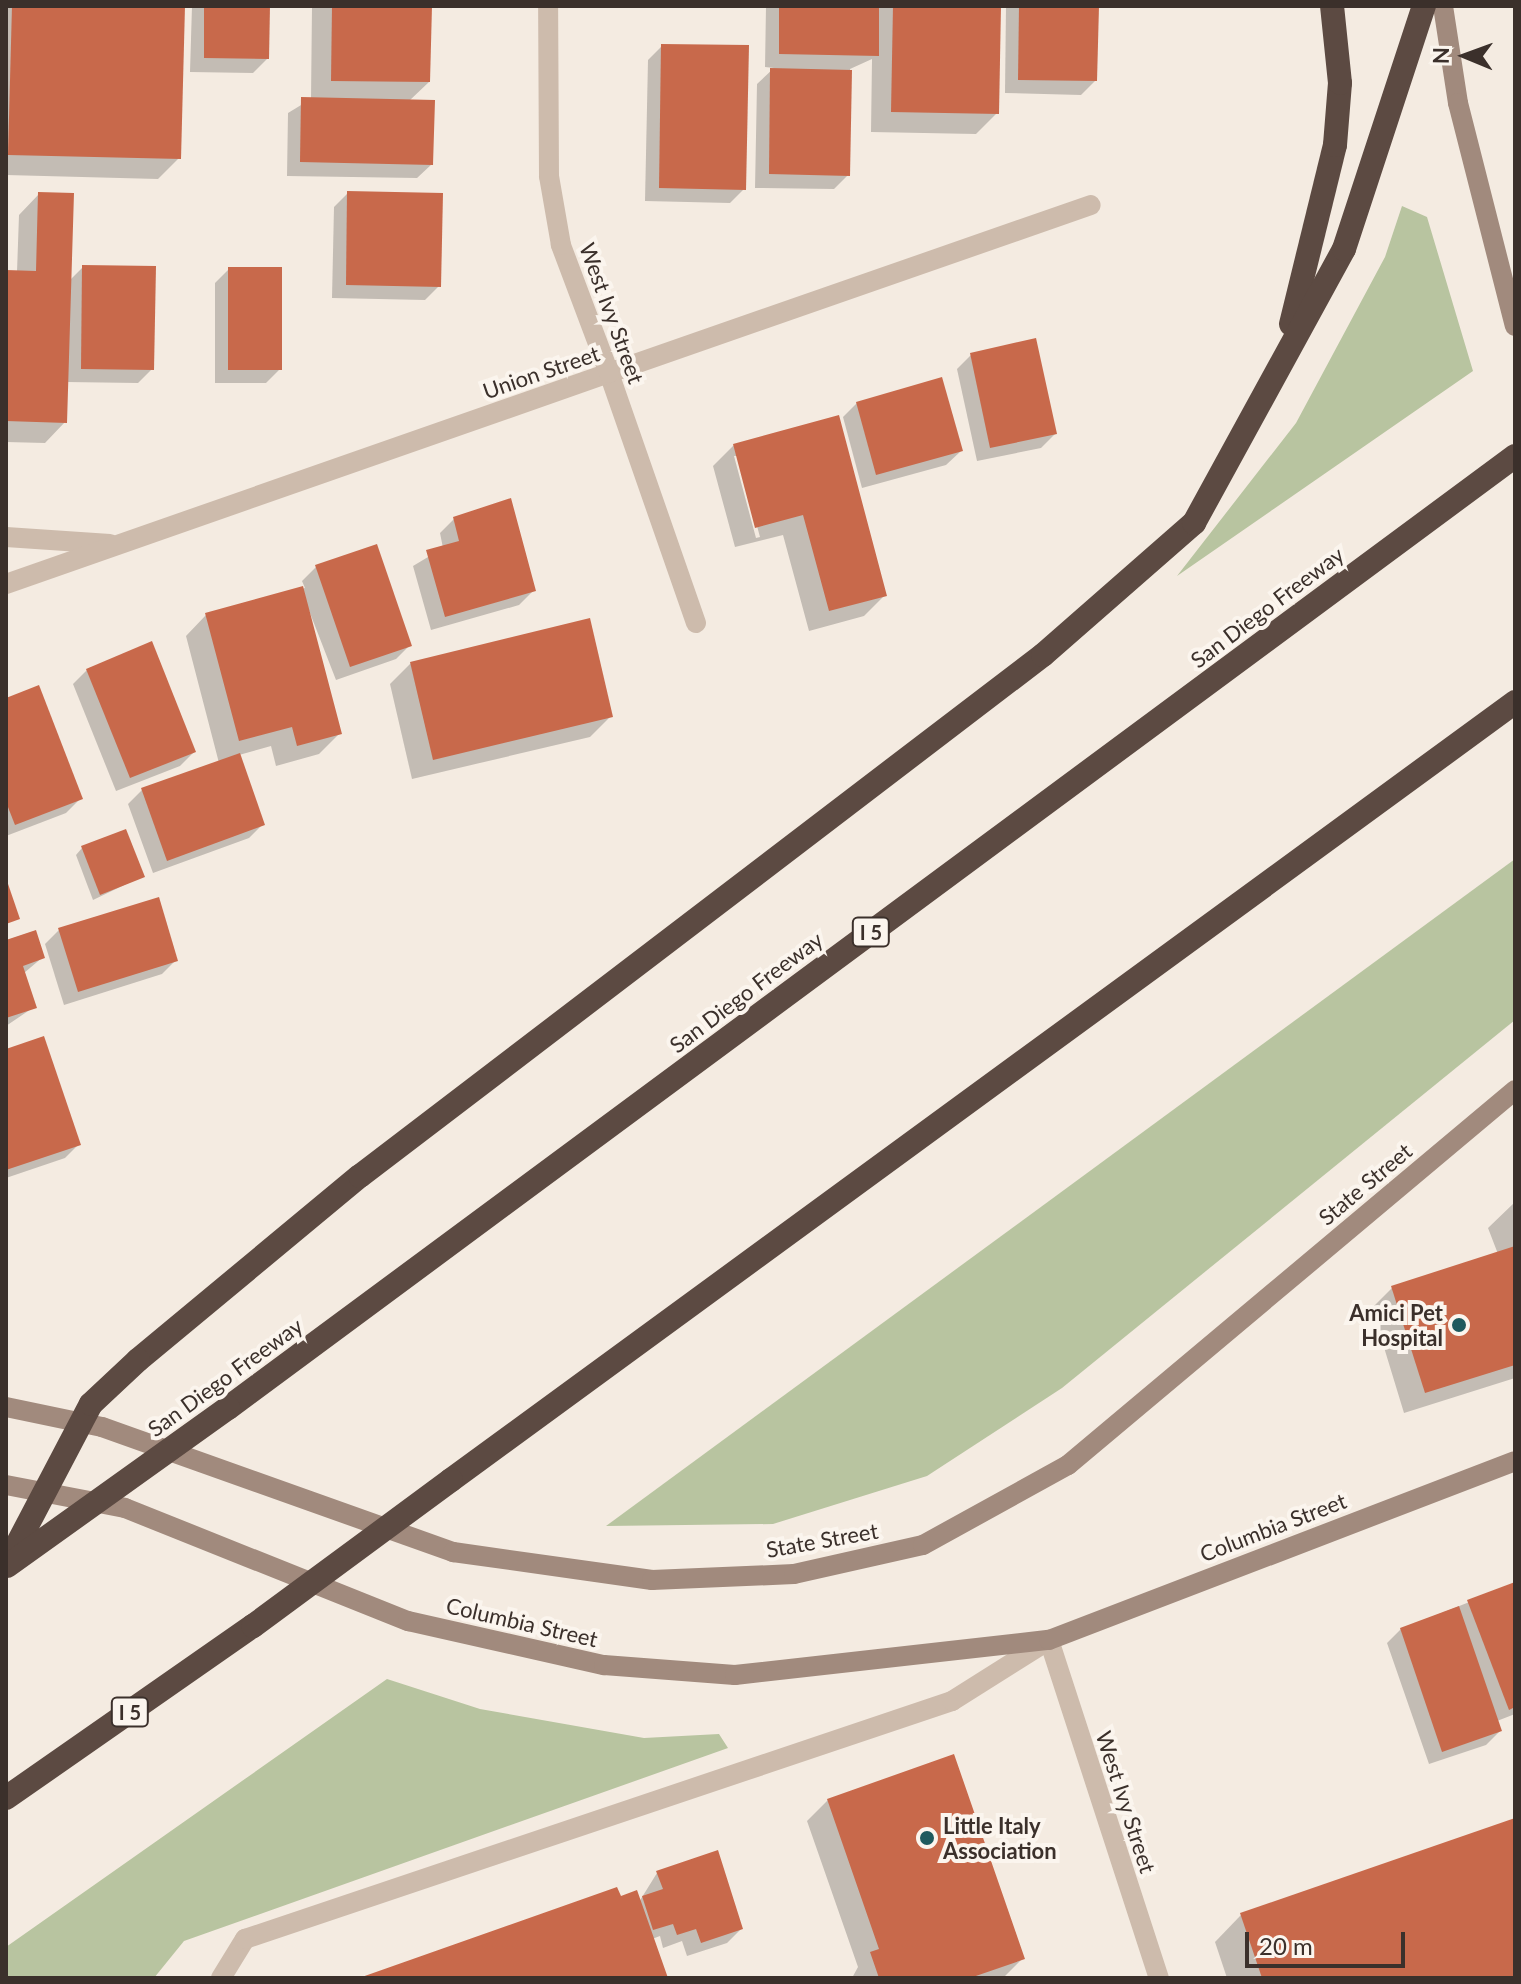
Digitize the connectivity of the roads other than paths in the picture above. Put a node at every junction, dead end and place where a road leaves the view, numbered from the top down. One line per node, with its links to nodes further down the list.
1 (548, 6): 8 (street, West Ivy Street)
2 (1332, 6): 7 (highway)
3 (1424, 6): 7 (highway)
4 (1443, 6): 6 (main road)
5 (1091, 205): 8 (street, Union Street)
6 (1515, 326)
7 (1283, 353): 19 (highway, bridge)
8 (609, 373): 11 (street, Union Street); 13 (street, West Ivy Street)
9 (1514, 456): 19 (highway, San Diego Freeway / I 5, bridge)
10 (6, 537): 11 (street)
11 (118, 545): 12 (street, Union Street)
12 (6, 584)
13 (696, 623)
14 (1515, 702): 21 (highway, I 5, bridge)
15 (1515, 1090): 16 (main road, State Street)
16 (6, 1407)
17 (1515, 1461): 20 (main road, Columbia Street)
18 (6, 1485): 20 (main road, Columbia Street)
19 (6, 1566)
20 (1049, 1640): 22 (street, Columbia Street); 23 (street, West Ivy Street)
21 (6, 1798)
22 (221, 1978)
23 (1159, 1978)

